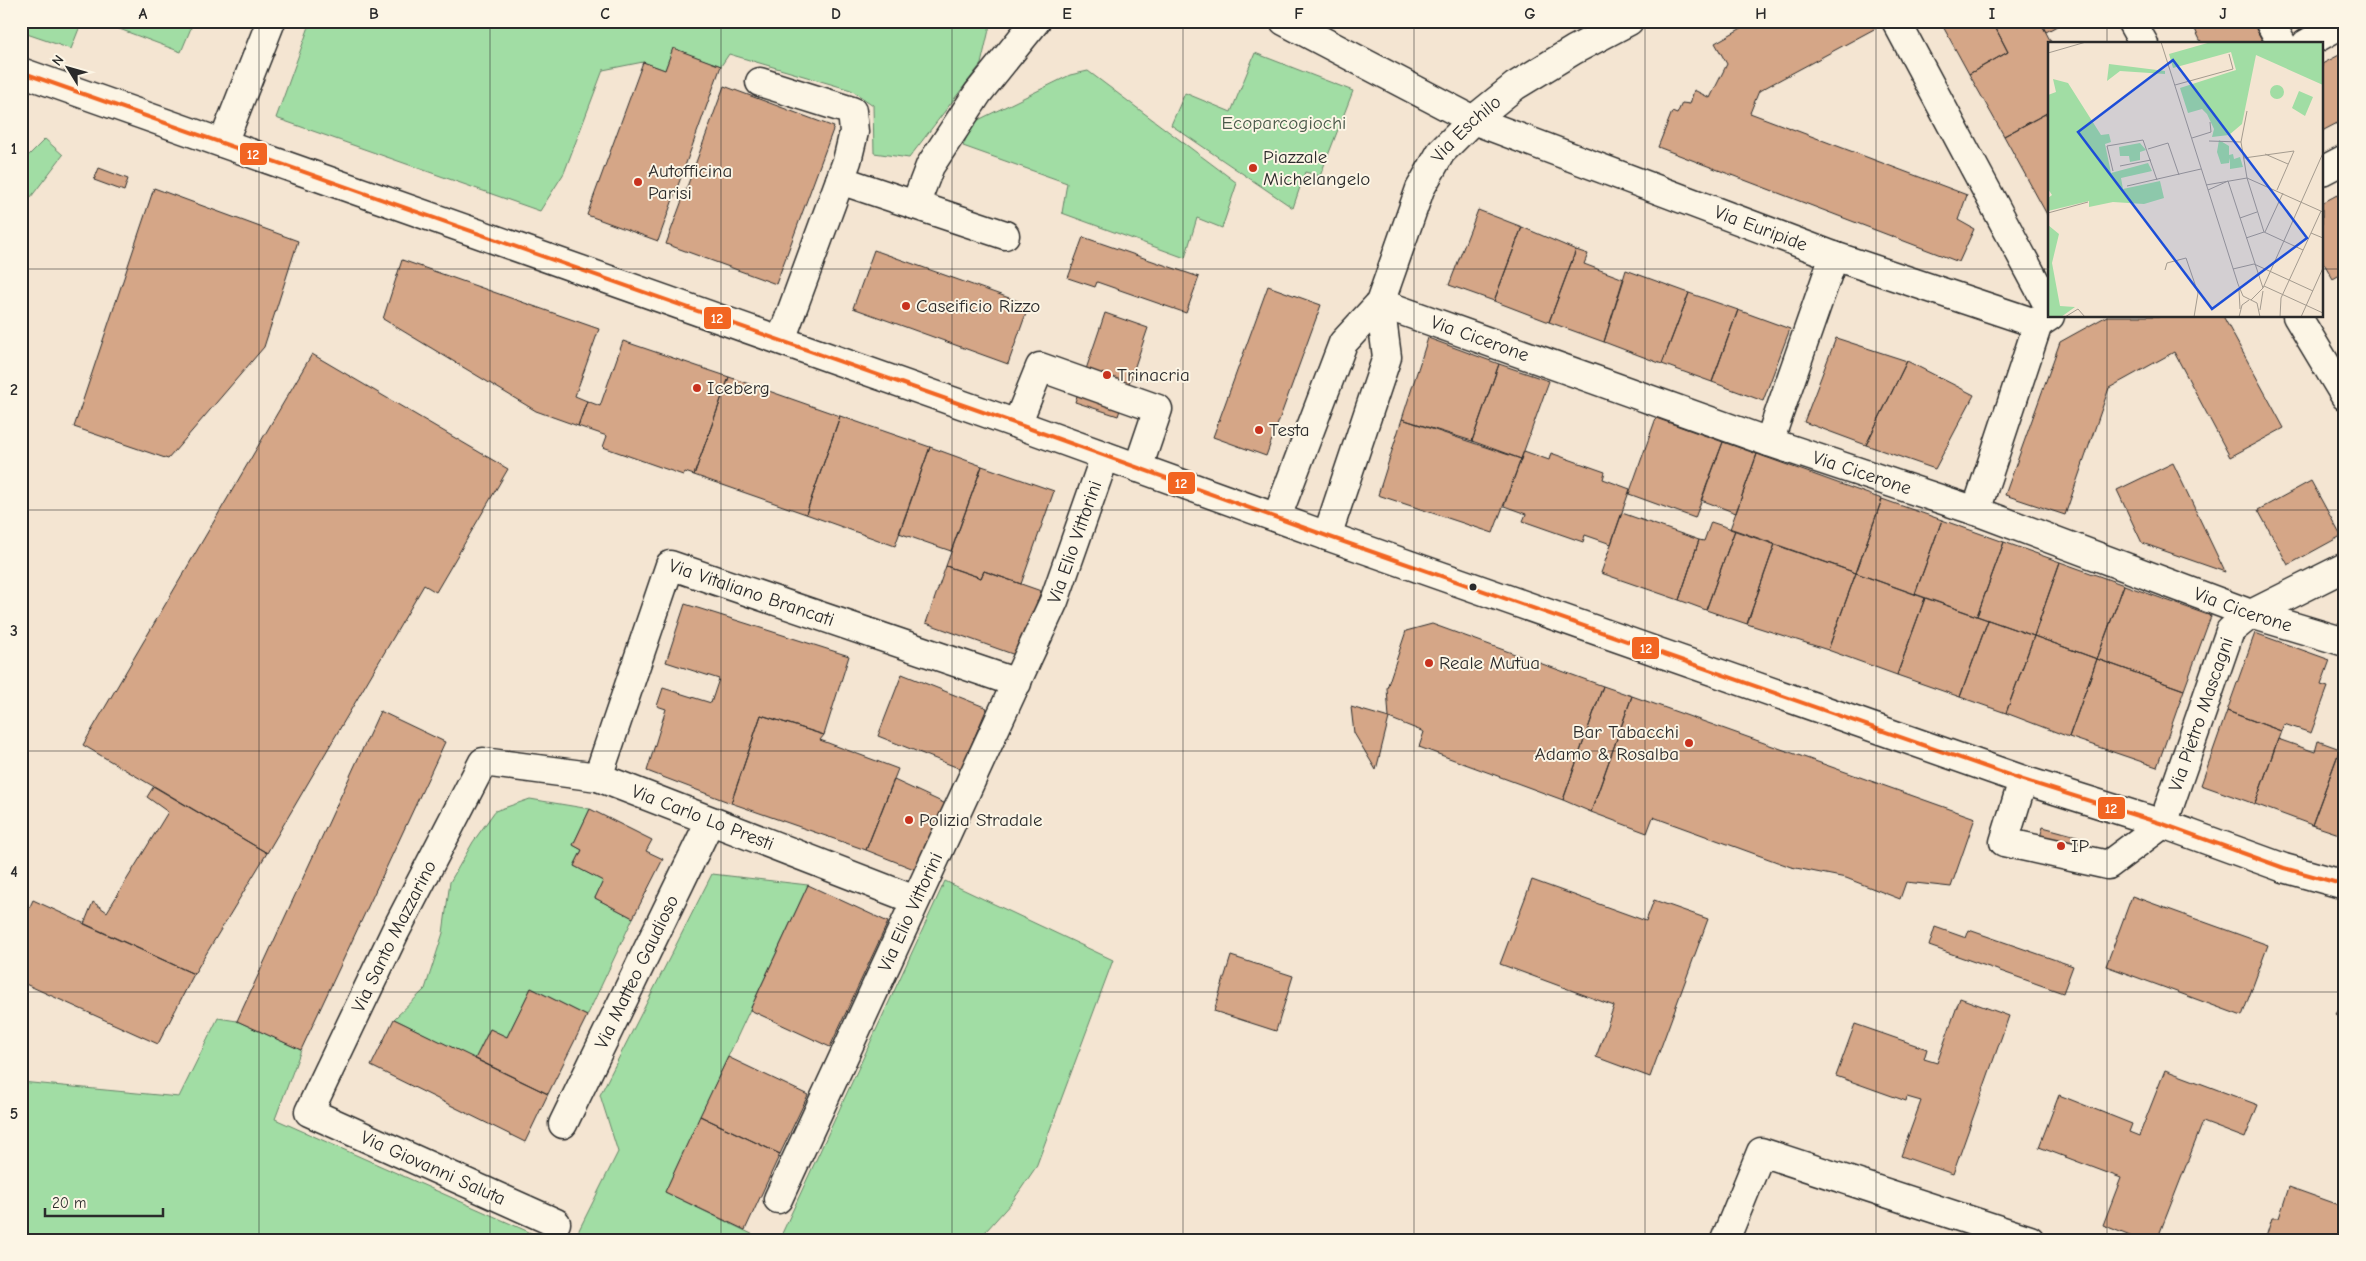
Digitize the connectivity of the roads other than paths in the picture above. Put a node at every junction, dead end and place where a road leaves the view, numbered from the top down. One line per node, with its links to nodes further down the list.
1 (271, 21): 15 (street)
2 (1036, 21): 19 (street)
3 (1284, 21): 14 (street, Via Euripide)
4 (1629, 21): 14 (street, Via Eschilo)
5 (1896, 21): 23 (street)
6 (2131, 21): 9 (street)
7 (2269, 21): 10 (street)
8 (2345, 22): 11 (street)
9 (2143, 42)
10 (2281, 42)
11 (2310, 42)
12 (21, 72): 15 (street)
13 (760, 82): 18 (street)
14 (1472, 120): 21 (street, Via Euripide); 22 (street, Via Eschilo)
15 (223, 143): 25 (street)
16 (2345, 159): 17 (street)
17 (2324, 170)
18 (840, 180): 19 (street); 25 (street)
19 (915, 205): 20 (street)
20 (1005, 235)
21 (1834, 256): 23 (street, Via Euripide); 28 (street)
22 (1380, 303): 28 (street, Via Cicerone); 32 (street); 33 (street)
23 (2046, 316): 31 (street)
24 (2298, 318): 26 (street)
25 (781, 340): 27 (street)
26 (2345, 396)
27 (1018, 424): 29 (street); 30 (street)
28 (1768, 442): 31 (street, Via Cicerone)
29 (1105, 456): 30 (street); 37 (street, Via Elio Vittorini)
30 (1138, 468): 32 (street)
31 (1976, 511): 35 (street, Via Cicerone)
32 (1277, 517): 33 (street)
33 (1327, 536): 40 (street)
34 (2345, 567): 35 (street, Via Pietro Mascagni)
35 (2251, 614): 36 (street, Via Cicerone); 42 (street, Via Pietro Mascagni)
36 (2345, 642)
37 (1017, 682): 39 (street, Via Vitaliano Brancati); 45 (street, Via Elio Vittorini)
38 (483, 762): 39 (street, Via Carlo Lo Presti); 46 (street, Via Santo Mazzarino)
39 (598, 777): 41 (street, Via Carlo Lo Presti)
40 (2023, 780): 42 (street); 42 (street)
41 (710, 821): 45 (street, Via Carlo Lo Presti); 47 (street, Via Matteo Gaudioso)
42 (2163, 824): 43 (street)
43 (2332, 882): 44 (street)
44 (2345, 894)
45 (915, 900): 48 (street, Via Elio Vittorini)
46 (310, 1112): 49 (street, Via Giovanni Saluta)
47 (563, 1124)
48 (778, 1199)
49 (556, 1223)
50 (1725, 1240): 51 (street)
51 (2030, 1240)

